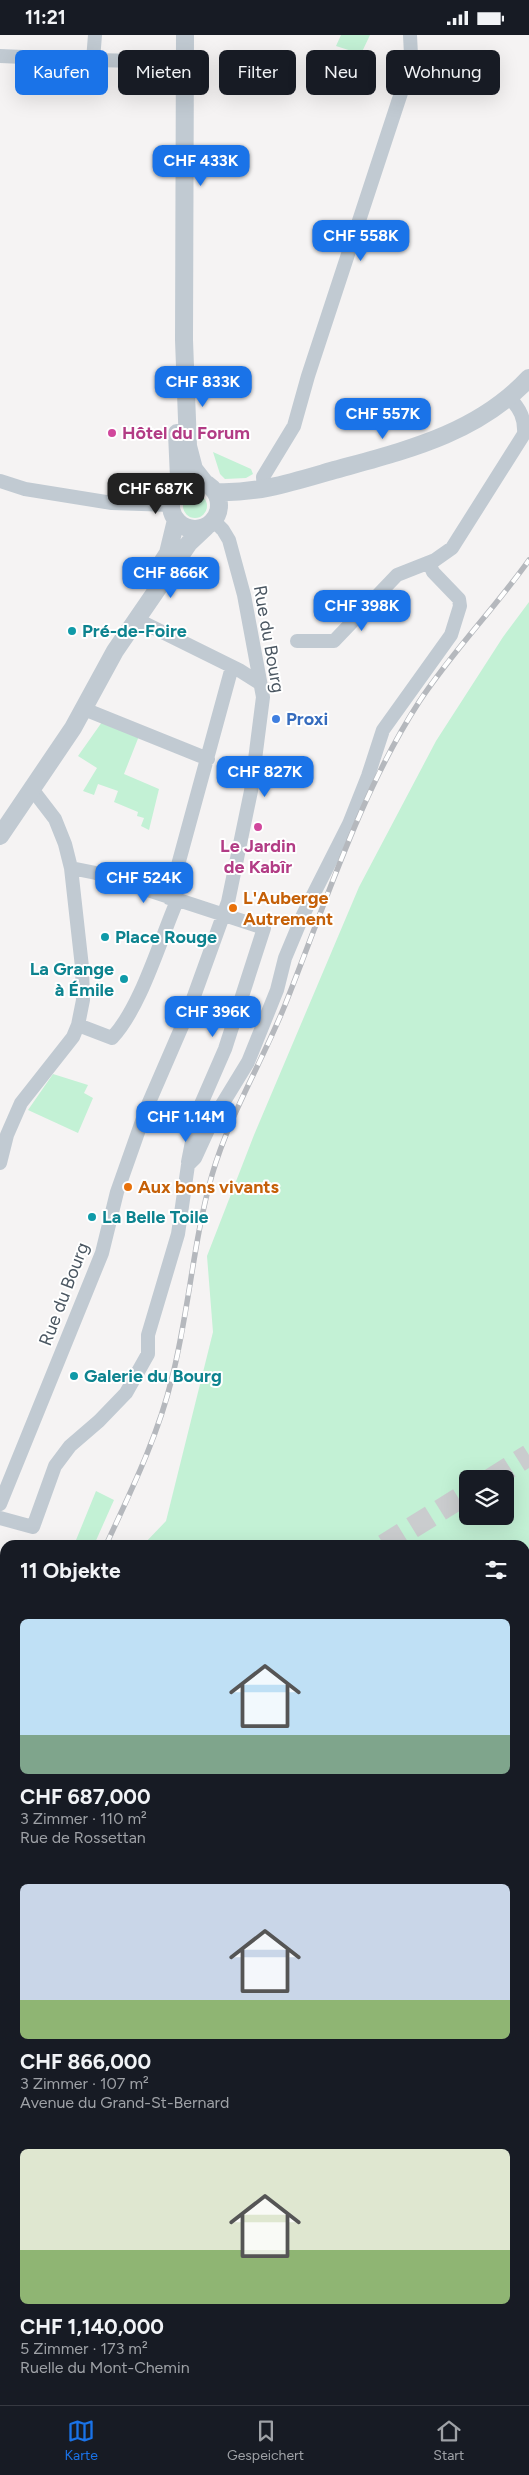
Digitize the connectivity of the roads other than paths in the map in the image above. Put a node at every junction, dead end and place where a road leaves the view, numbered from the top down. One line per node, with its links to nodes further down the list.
1 (95, 35): 4 (street)
2 (185, 35): 5 (street)
3 (410, 35): 14 (street)
4 (94, 50)
5 (185, 50)
6 (0, 56): 7 (street)
7 (15, 57)
8 (185, 95): 9 (street)
9 (184, 340): 13 (street); 15 (street)
10 (529, 378): 11 (street)
11 (509, 397): 14 (street); 17 (street)
12 (0, 481): 15 (street)
13 (210, 487): 14 (street); 15 (street); 16 (street)
14 (262, 490): 16 (street)
15 (175, 505): 16 (street); 20 (street)
16 (213, 521): 18 (street); 22 (street, Rue du Bourg)
17 (429, 563): 19 (street); 32 (street)
18 (138, 620): 20 (street); 21 (street)
19 (297, 641)
20 (115, 651): 23 (street)
21 (232, 667): 22 (street); 24 (street)
22 (258, 682): 29 (street, Rue du Bourg)
23 (84, 709): 24 (street); 25 (street)
24 (208, 759): 28 (street)
25 (32, 789): 26 (street); 27 (street)
26 (0, 836)
27 (71, 868): 28 (street); 30 (street)
28 (173, 899): 29 (street); 30 (street)
29 (223, 915): 32 (street); 33 (street, Rue du Bourg)
30 (78, 1025): 31 (street)
31 (0, 1163)
32 (188, 1165): 34 (street)
33 (0, 1503)
34 (0, 1518)

